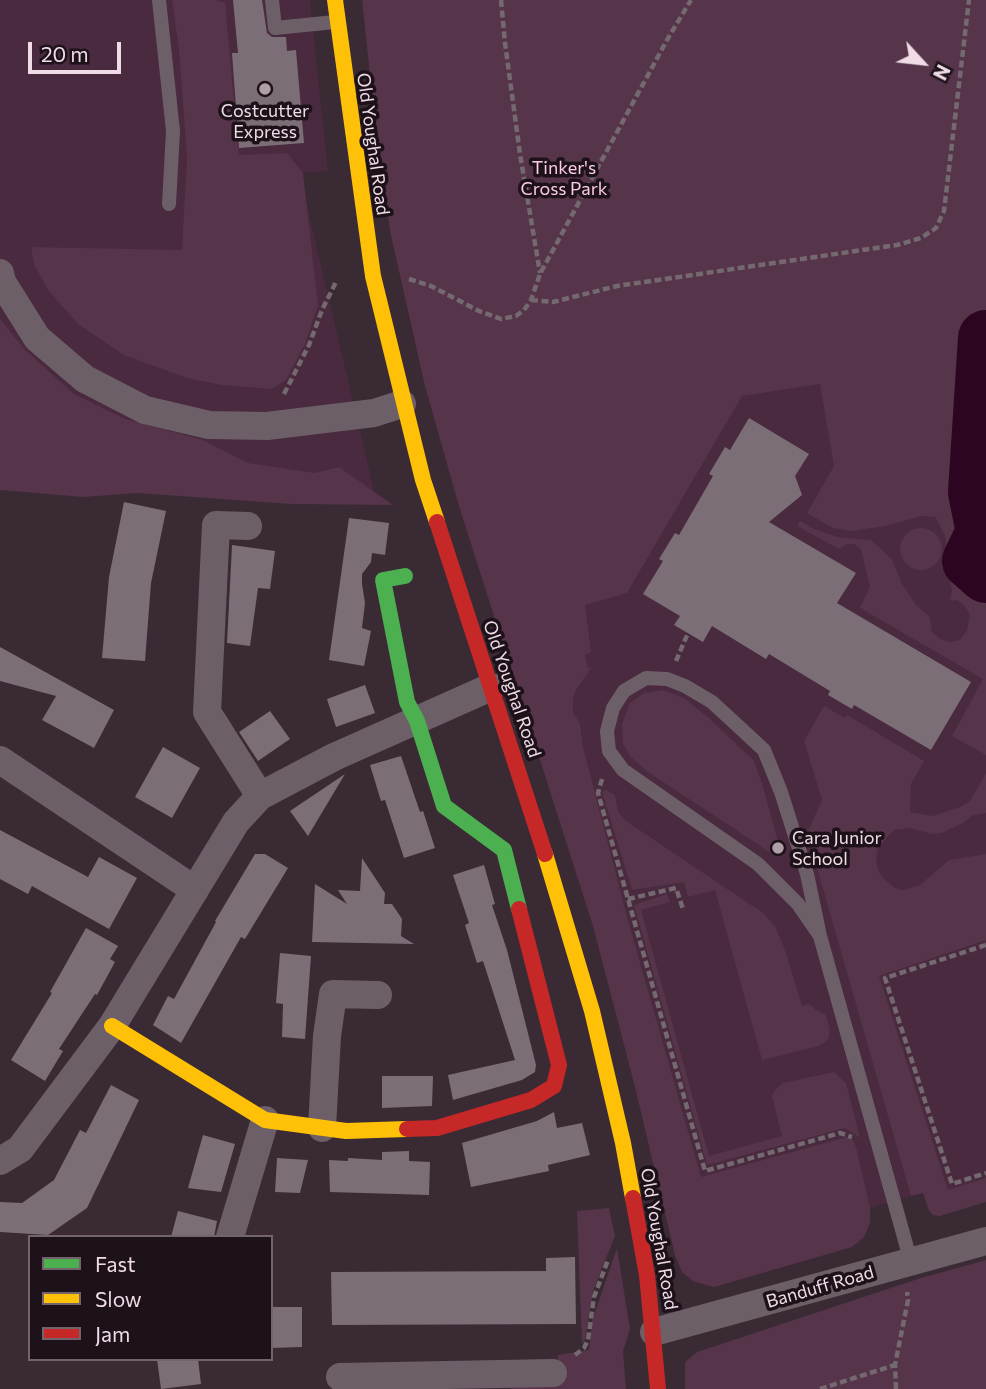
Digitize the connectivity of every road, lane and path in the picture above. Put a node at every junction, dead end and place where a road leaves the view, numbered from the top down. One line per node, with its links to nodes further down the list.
1 (159, 0): 8 (lane)
2 (272, 0): 7 (lane)
3 (335, 0): 7 (main road, Old Youghal Road)
4 (501, 0): 10 (path)
5 (691, 0): 10 (path)
6 (969, 0): 13 (path)
7 (337, 22): 15 (main road, Old Youghal Road)
8 (169, 204)
9 (0, 273): 15 (street)
10 (540, 274): 13 (path)
11 (340, 275): 14 (path)
12 (401, 277): 13 (path)
13 (531, 300)
14 (284, 394)
15 (402, 404): 18 (main road, Old Youghal Road)
16 (248, 527): 22 (street)
17 (405, 576): 19 (main road)
18 (491, 688): 19 (street); 39 (main road, Old Youghal Road)
19 (417, 721): 22 (street); 31 (main road)
20 (0, 760): 23 (street)
21 (603, 778): 24 (path)
22 (260, 796): 23 (street)
23 (195, 890): 29 (street)
24 (628, 899): 25 (path); 32 (path)
25 (683, 909)
26 (820, 936): 26 (lane); 38 (lane)
27 (986, 945): 34 (path)
28 (379, 995): 31 (street)
29 (113, 1027): 30 (main road); 33 (street)
30 (265, 1120): 31 (main road); 35 (street)
31 (323, 1128)
32 (856, 1140)
33 (0, 1161)
34 (986, 1173)
35 (231, 1235)
36 (986, 1241): 38 (street, Banduff Road)
37 (612, 1250): 41 (path)
38 (907, 1263): 39 (street, Banduff Road); 40 (path)
39 (654, 1332): 44 (main road, Old Youghal Road)
40 (895, 1365): 45 (path); 46 (path)
41 (553, 1373): 43 (street)
42 (340, 1377): 43 (street)
43 (492, 1382)
44 (658, 1389)
45 (820, 1389)
46 (896, 1389)

